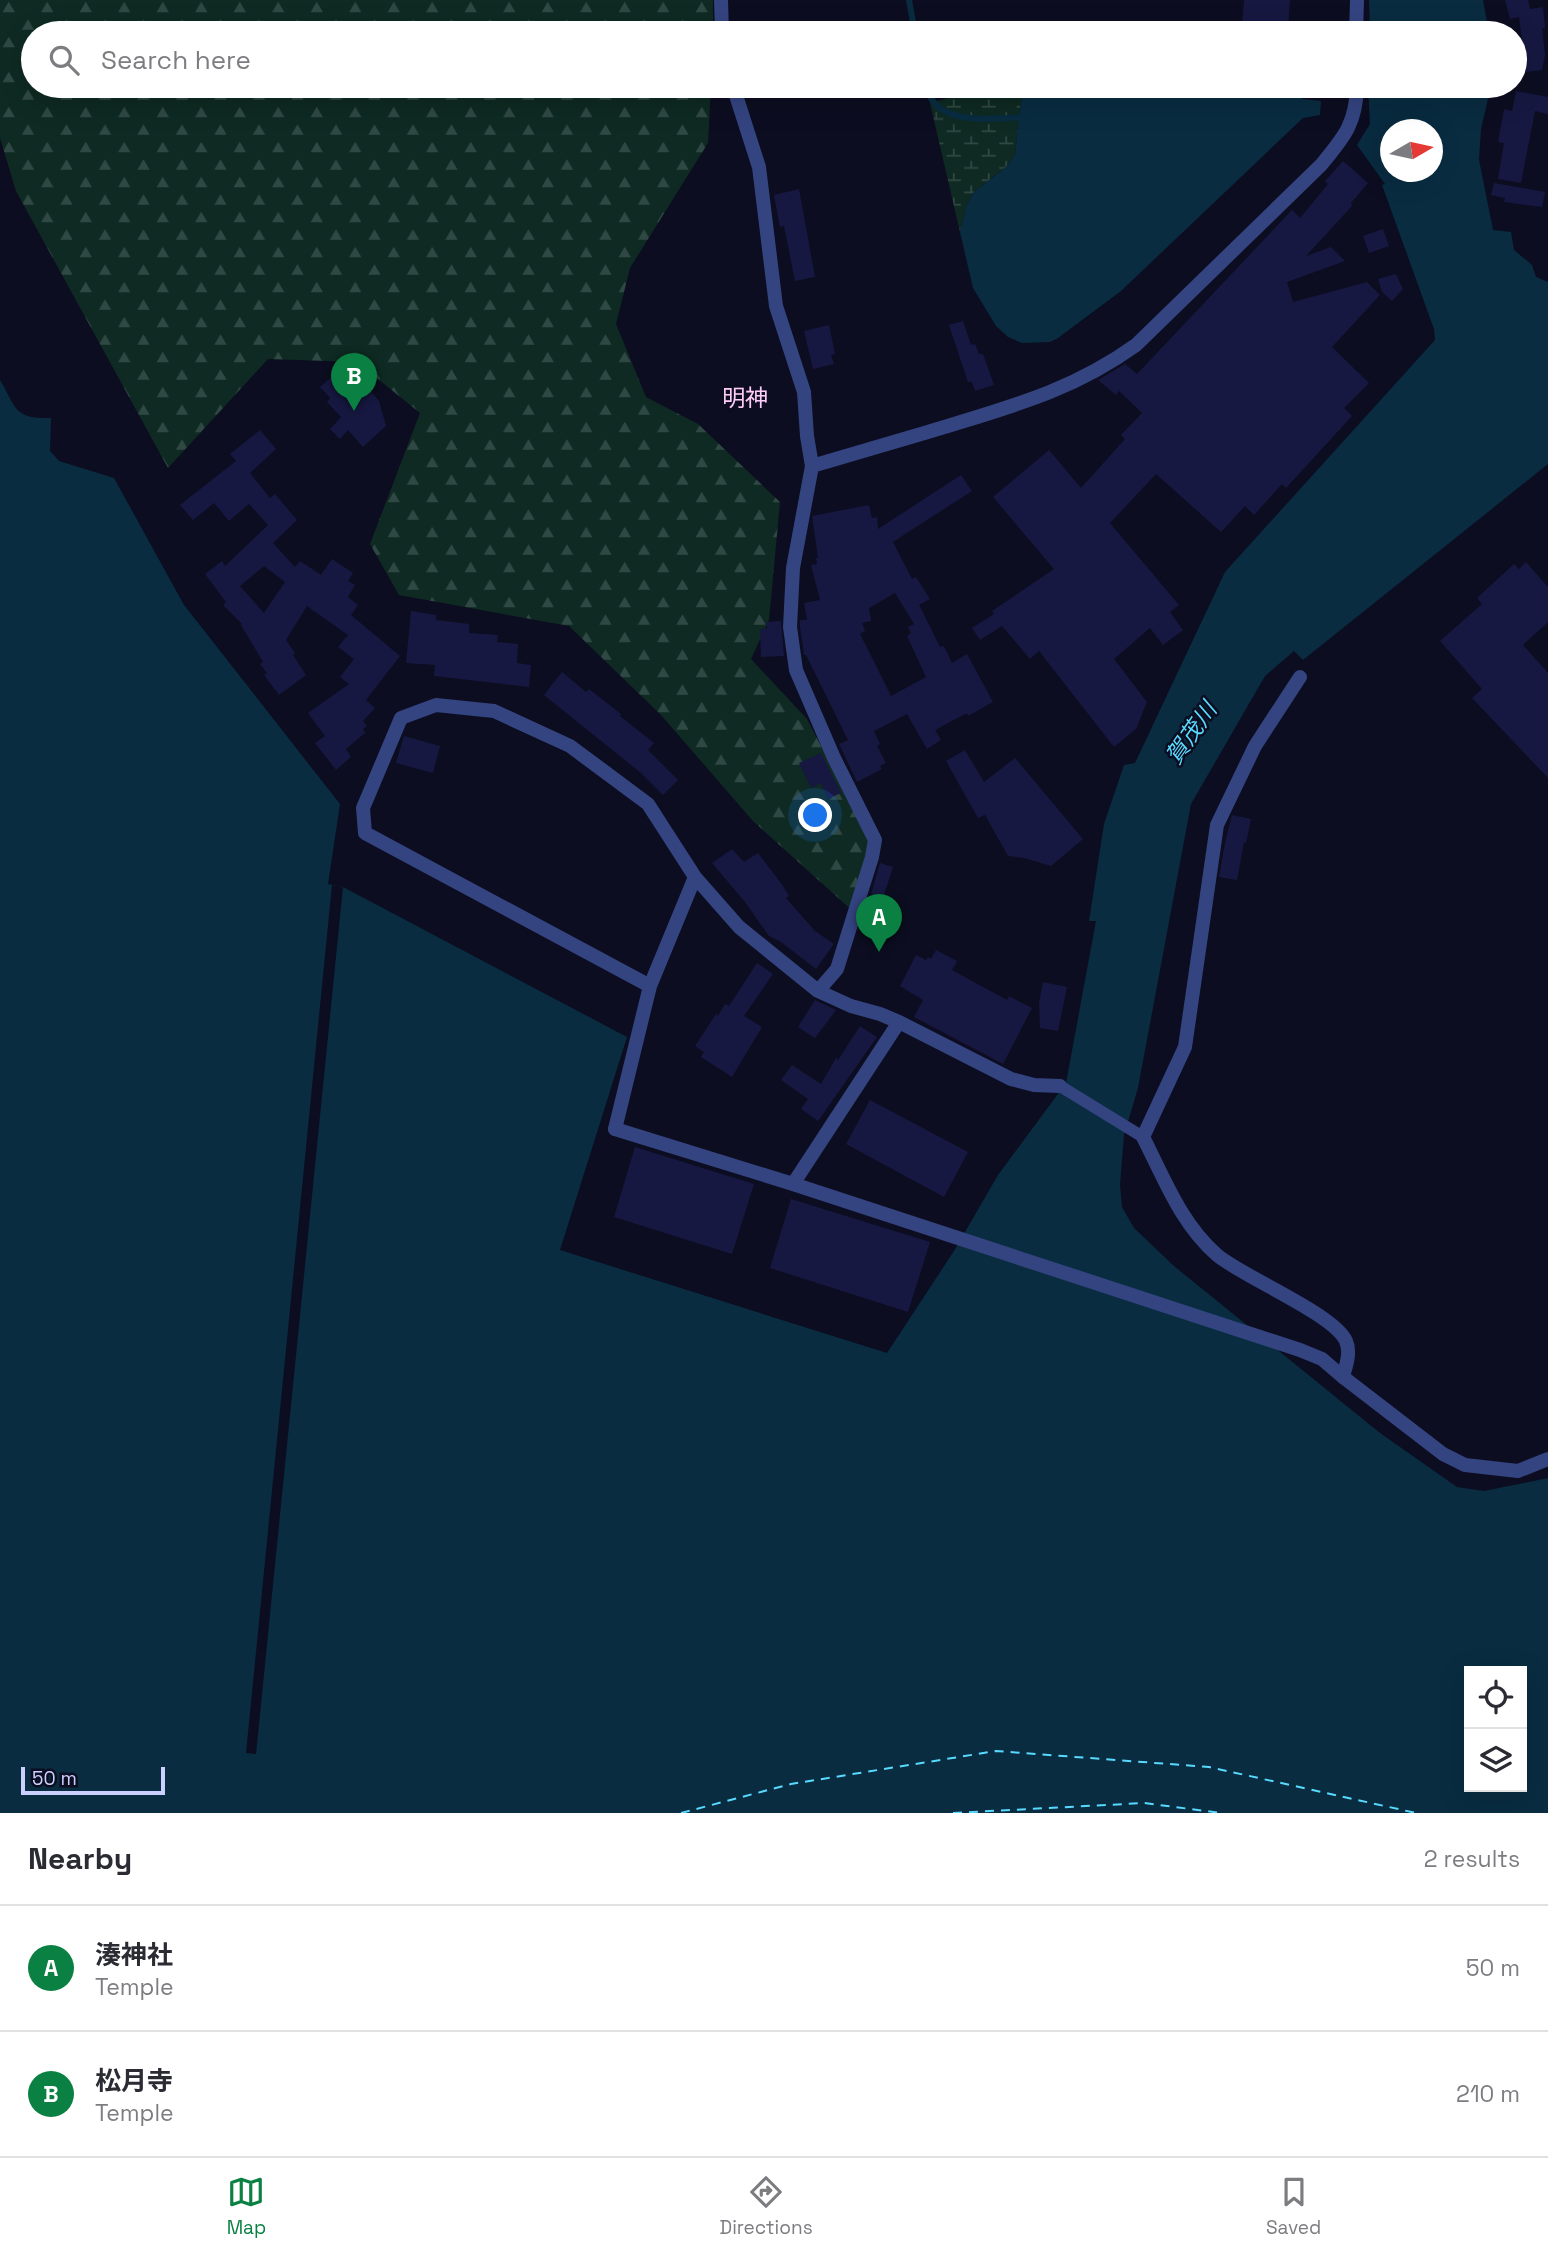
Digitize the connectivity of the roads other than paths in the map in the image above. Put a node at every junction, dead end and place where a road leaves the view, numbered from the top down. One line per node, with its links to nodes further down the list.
1 (721, 0): 3 (street)
2 (1357, 0): 4 (street)
3 (722, 21)
4 (1356, 21)
5 (737, 98): 7 (street)
6 (1356, 98): 7 (street)
7 (813, 466): 11 (street)
8 (1300, 677): 14 (street)
9 (695, 877): 10 (street); 10 (street); 11 (street)
10 (650, 986): 15 (street)
11 (818, 991): 12 (street)
12 (899, 1022): 13 (street); 15 (street)
13 (1060, 1086): 14 (street)
14 (1143, 1137): 16 (street)
15 (793, 1184): 16 (street)
16 (1343, 1377): 17 (street)
17 (1548, 1459)

